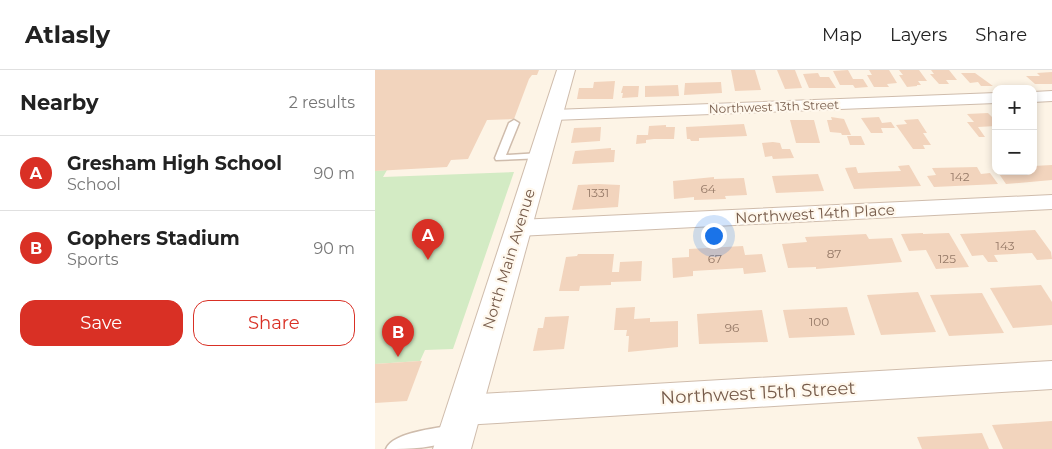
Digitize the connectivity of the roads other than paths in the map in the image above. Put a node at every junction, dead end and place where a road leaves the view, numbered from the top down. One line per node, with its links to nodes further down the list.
1 (566, 70): 5 (street, North Main Avenue)
2 (1052, 96): 3 (street)
3 (1037, 97)
4 (992, 98): 5 (street, Northwest 13th Street)
5 (553, 115): 7 (street, North Main Avenue)
6 (514, 123): 7 (lane)
7 (540, 156): 9 (street, North Main Avenue)
8 (1052, 202): 9 (street, Northwest 14th Place)
9 (518, 228): 11 (street, North Main Avenue)
10 (1052, 375): 11 (street, Northwest 15th Street)
11 (457, 430): 12 (lane)
12 (395, 449)

